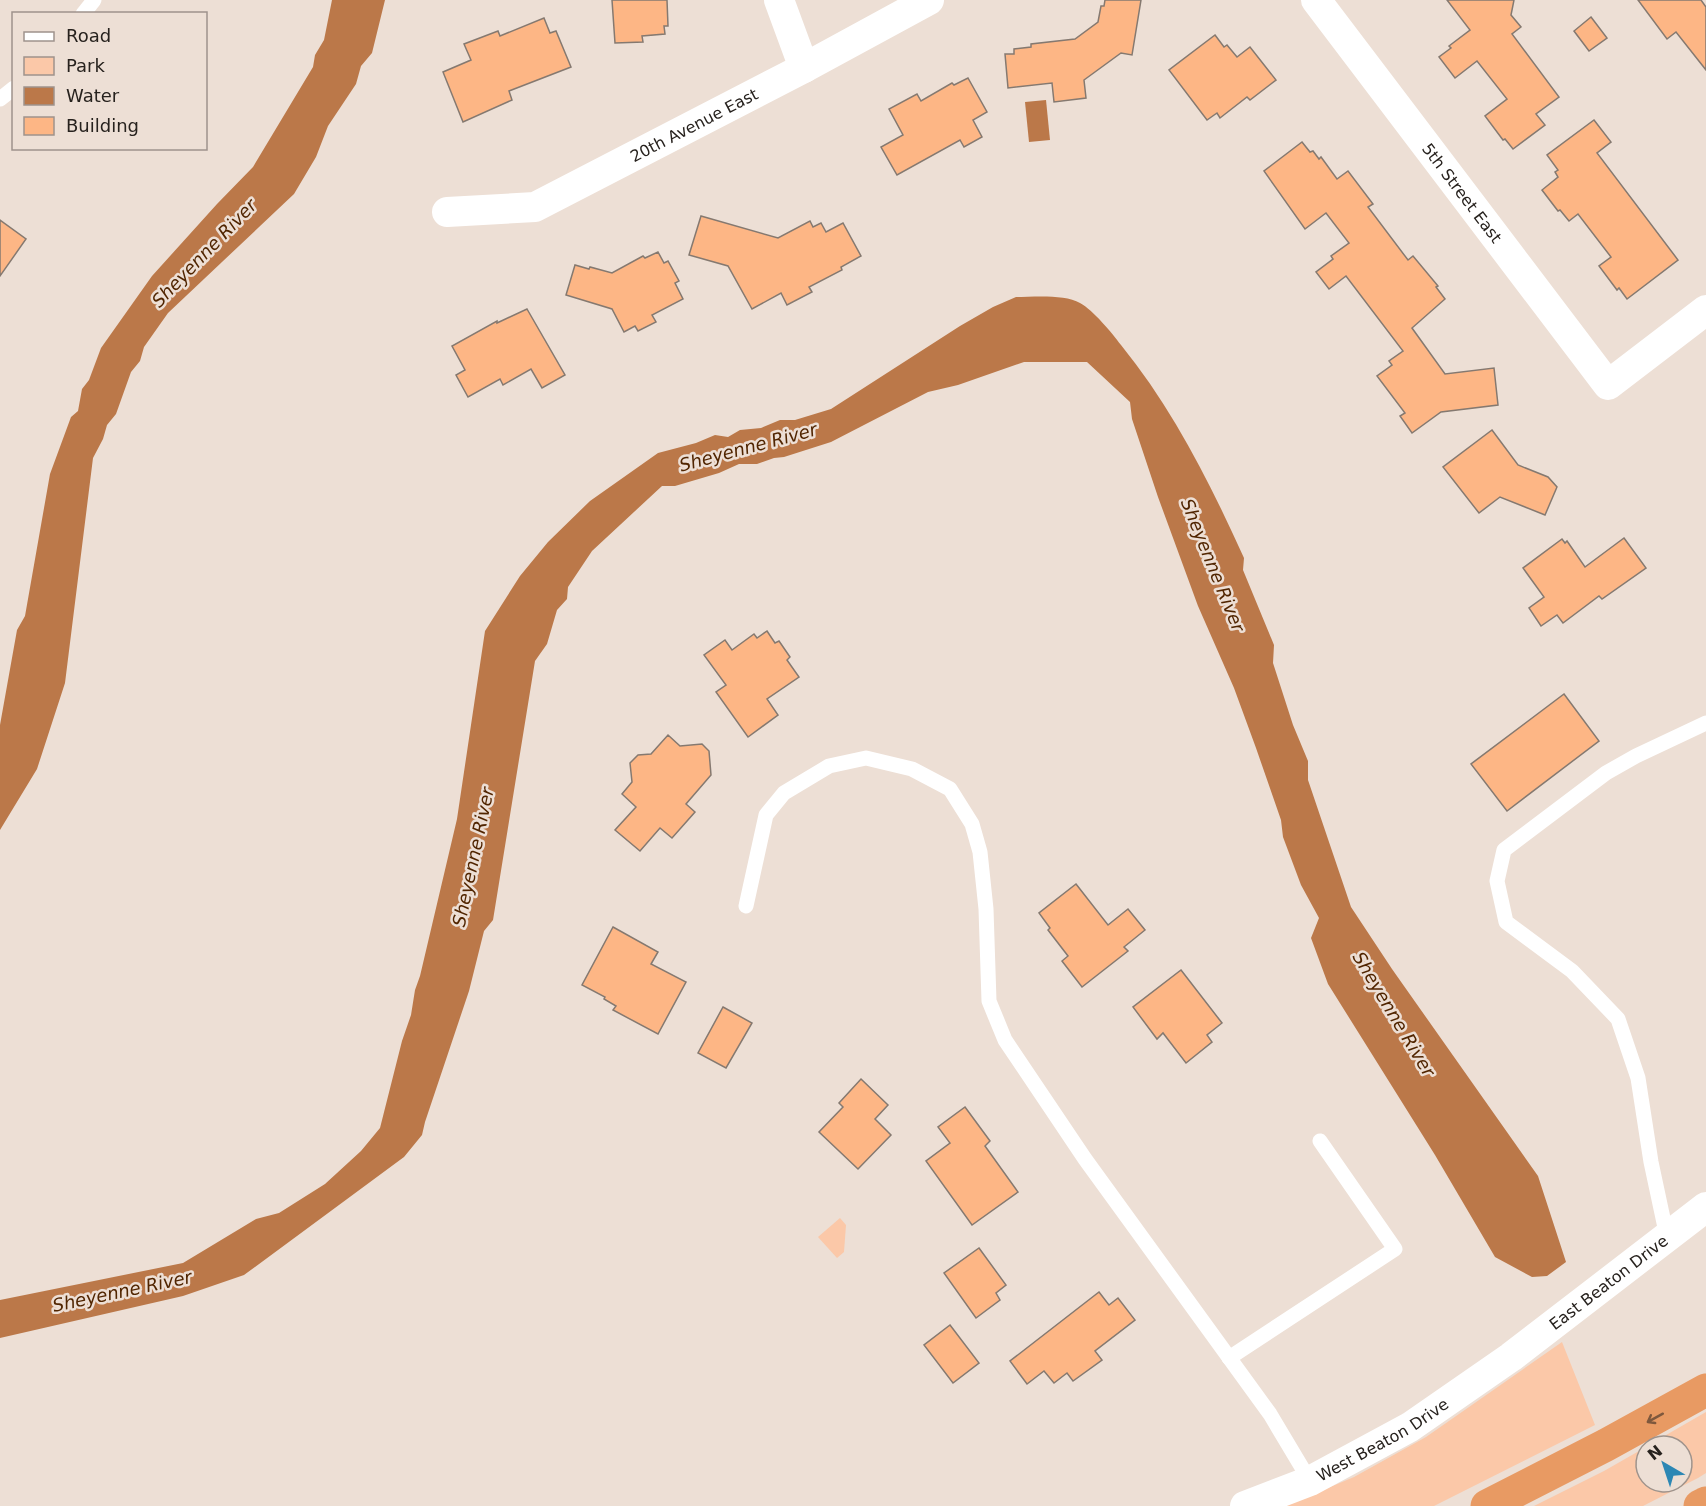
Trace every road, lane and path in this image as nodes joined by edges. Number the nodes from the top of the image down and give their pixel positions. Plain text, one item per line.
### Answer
1 (94, 0) edge
2 (779, 0) edge
3 (928, 0) edge
4 (1316, 0) edge
5 (85, 12) edge
6 (804, 68) junction
7 (12, 90) edge
8 (0, 99) edge
9 (447, 212) dead end
10 (1706, 310) edge
11 (1706, 723) edge
12 (746, 906) dead end
13 (1320, 1141) dead end
14 (1706, 1207) edge
15 (1667, 1237) junction
16 (1511, 1357) joint
17 (1229, 1358) junction
18 (1706, 1390) edge
19 (1310, 1481) junction
20 (1706, 1503) edge
21 (1245, 1506) edge
22 (1486, 1506) edge
23 (1700, 1506) edge

1 - 5 lane
2 - 6 street
3 - 6 street, 20th Avenue East
4 - 10 street, 5th Street East
6 - 9 street, 20th Avenue East
7 - 8 lane
11 - 15 lane
12 - 17 lane
13 - 17 lane
14 - 15 street, East Beaton Drive
15 - 16 street, East Beaton Drive
16 - 19 street, West Beaton Drive
17 - 19 lane
18 -> 22 highway
19 - 21 street, West Beaton Drive
20 - 23 highway

